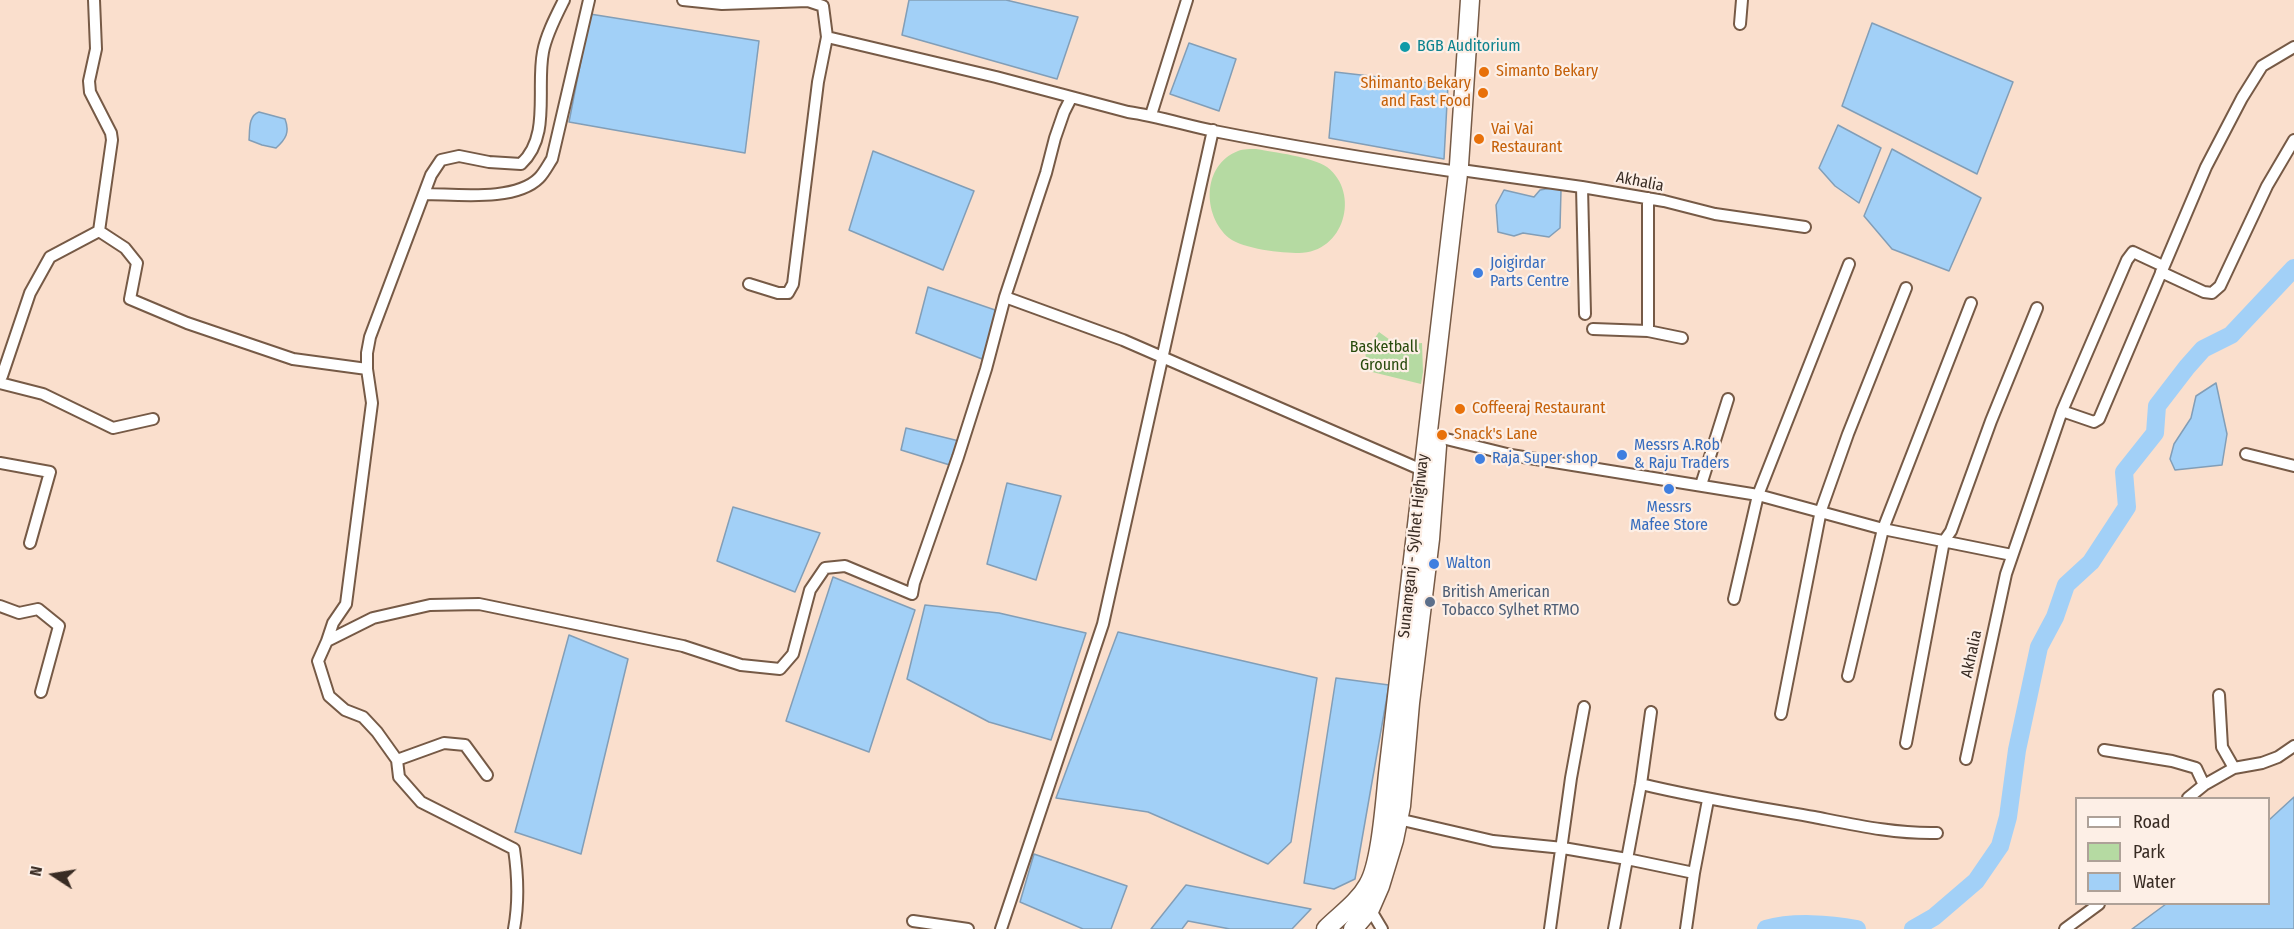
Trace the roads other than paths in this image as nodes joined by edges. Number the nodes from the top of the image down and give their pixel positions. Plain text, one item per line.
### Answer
1 (94, 0) edge
2 (564, 0) edge
3 (589, 0) edge
4 (683, 0) edge
5 (1187, 0) edge
6 (1470, 0) edge
7 (1482, 0) edge
8 (1742, 0) edge
9 (1740, 24) dead end
10 (827, 37) junction
11 (2294, 47) edge
12 (1071, 98) junction
13 (1151, 115) junction
14 (1213, 130) junction
15 (2294, 140) edge
16 (1463, 171) junction
17 (1582, 187) junction
18 (424, 194) junction
19 (1648, 198) junction
20 (1805, 227) dead end
21 (99, 231) junction
22 (1849, 264) dead end
23 (2162, 269) junction
24 (749, 284) dead end
25 (1906, 288) dead end
26 (1005, 297) junction
27 (1971, 303) dead end
28 (2037, 308) dead end
29 (1585, 314) dead end
30 (1593, 329) dead end
31 (1648, 331) junction
32 (1682, 338) dead end
33 (1161, 357) junction
34 (367, 369) junction
35 (1, 378) edge
36 (1728, 399) dead end
37 (2062, 411) junction
38 (153, 419) dead end
39 (1438, 437) junction
40 (2246, 454) dead end
41 (0, 463) edge
42 (2294, 466) edge
43 (1422, 470) junction
44 (1701, 485) junction
45 (1758, 495) junction
46 (1821, 510) junction
47 (1883, 529) junction
48 (1944, 541) junction
49 (30, 543) dead end
50 (2012, 555) junction
51 (1734, 599) dead end
52 (0, 606) edge
53 (327, 641) junction
54 (1848, 676) dead end
55 (41, 692) dead end
56 (2219, 695) dead end
57 (1584, 707) dead end
58 (1651, 712) dead end
59 (1781, 714) dead end
60 (1906, 743) dead end
61 (2294, 746) edge
62 (2104, 750) dead end
63 (1966, 759) dead end
64 (397, 760) junction
65 (2234, 768) junction
66 (487, 775) dead end
67 (1641, 784) junction
68 (2204, 785) junction
69 (2189, 797) edge
70 (1708, 800) junction
71 (1398, 819) junction
72 (1937, 833) dead end
73 (1563, 848) junction
74 (1627, 859) junction
75 (1694, 873) junction
76 (2096, 905) edge
77 (1370, 909) junction
78 (912, 921) dead end
79 (514, 929) edge
80 (968, 929) edge
81 (1001, 929) edge
82 (1326, 929) edge
83 (1353, 929) edge
84 (1382, 929) edge
85 (1550, 929) edge
86 (1614, 929) edge
87 (1686, 929) edge
88 (2065, 929) edge

1 - 21 street
2 - 18 street
3 - 18 street
4 - 10 street
5 - 13 street
6 - 16 main road, Sunamganj - Sylhet Highway
7 - 16 main road, Sunamganj - Sylhet Highway
8 - 9 street
10 - 12 street, Akhalia
10 - 24 street
11 - 23 street
12 - 13 street, Akhalia
12 - 26 street
13 - 14 street, Akhalia
14 - 16 street, Akhalia
14 - 33 street
15 - 23 street
16 - 17 street, Akhalia
16 - 39 main road, Sunamganj - Sylhet Highway
16 - 43 main road, Sunamganj - Sylhet Highway
17 - 19 street, Akhalia
17 - 29 street
18 - 34 street
19 - 20 street, Akhalia
19 - 31 street
21 - 34 street
21 - 35 street
22 - 45 street
23 - 37 street
23 - 37 street, Akhalia
25 - 46 street
26 - 33 street
26 - 53 street
27 - 47 street
28 - 48 street
30 - 31 street
31 - 32 street
33 - 43 street
33 - 81 street
34 - 53 street
35 - 38 street
36 - 44 street
37 - 50 street, Akhalia
39 - 44 street
39 - 71 main road, Sunamganj - Sylhet Highway
40 - 42 street
41 - 49 street
43 - 82 main road, Sunamganj - Sylhet Highway
44 - 45 street
45 - 46 street
45 - 51 street
46 - 47 street
46 - 59 street
47 - 48 street
47 - 54 street
48 - 50 street
48 - 60 street
50 - 63 street, Akhalia
52 - 55 street
53 - 64 street
56 - 65 street
57 - 73 street
58 - 67 street
61 - 65 street
62 - 68 street
64 - 66 street
64 - 79 street
65 - 68 street
67 - 70 street
67 - 74 street
68 - 69 street
70 - 72 street
70 - 75 street
71 - 73 street
71 - 77 main road, Sunamganj - Sylhet Highway
73 - 74 street
73 - 85 street
74 - 75 street
74 - 86 street
75 - 87 street
76 - 88 street
77 - 83 main road, Sunamganj - Sylhet Highway
77 - 84 street
78 - 80 street

